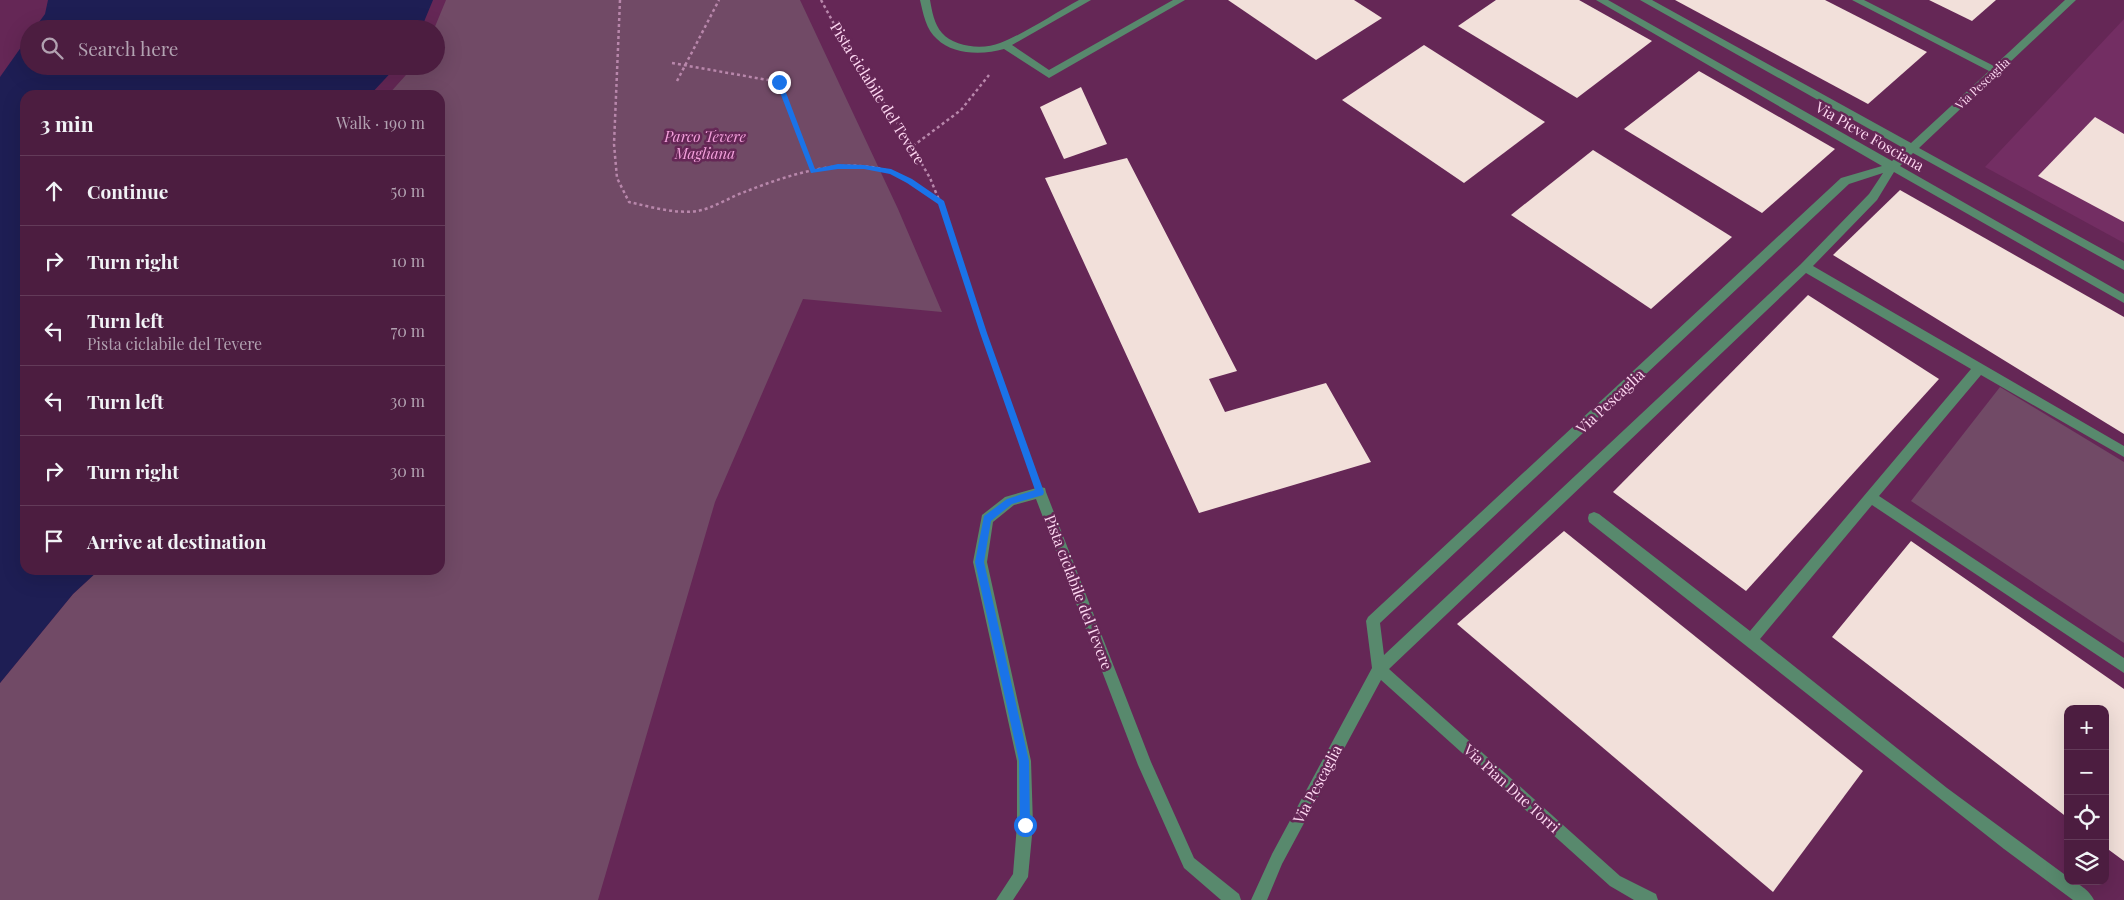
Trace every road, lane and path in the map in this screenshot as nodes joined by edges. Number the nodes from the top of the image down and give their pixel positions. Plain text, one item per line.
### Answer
1 (620, 0) edge
2 (719, 0) edge
3 (821, 0) edge
4 (925, 0) edge
5 (1086, 0) edge
6 (1180, 0) edge
7 (1601, 0) edge
8 (1645, 0) edge
9 (1857, 0) edge
10 (2070, 0) edge
11 (1005, 45) junction
12 (672, 63) dead end
13 (686, 65) junction
14 (1996, 71) junction
15 (991, 73) dead end
16 (677, 81) dead end
17 (913, 146) junction
18 (1913, 147) junction
19 (1893, 166) junction
20 (813, 172) junction
21 (941, 202) junction
22 (2124, 266) edge
23 (1805, 267) junction
24 (2124, 299) edge
25 (1979, 368) junction
26 (2124, 452) edge
27 (1040, 492) junction
28 (1871, 498) junction
29 (1594, 518) dead end
30 (1751, 640) junction
31 (2124, 666) edge
32 (1379, 669) junction
33 (1004, 900) edge
34 (1233, 900) edge
35 (1259, 900) edge
36 (1650, 900) edge
37 (2086, 900) edge

1 - 20 path
2 - 13 path
3 - 17 path, Pista ciclabile del Tevere
4 - 11 street
5 - 11 street
6 - 11 street
7 - 19 street, Via Pieve Fosciana
8 - 18 street, Via Pieve Fosciana
9 - 14 street
10 - 14 street, Via Pescaglia
12 - 13 path
13 - 16 path
13 - 20 path
14 - 18 street, Via Pescaglia
15 - 17 path
17 - 21 path, Pista ciclabile del Tevere
18 - 19 street, Via Pescaglia
18 - 22 street, Via Pieve Fosciana
19 - 23 street, Via Pescaglia
19 - 24 street, Via Pieve Fosciana
19 - 32 street, Via Pescaglia
20 - 21 path
21 - 27 path, Pista ciclabile del Tevere
23 - 25 street
23 - 32 street, Via Pescaglia
25 - 26 street
25 - 28 street
27 - 33 street
27 - 34 street, Pista ciclabile del Tevere
28 - 30 street
28 - 31 street
29 - 30 street
30 - 37 street
32 - 35 street, Via Pescaglia
32 - 36 street, Via Pian Due Torri

